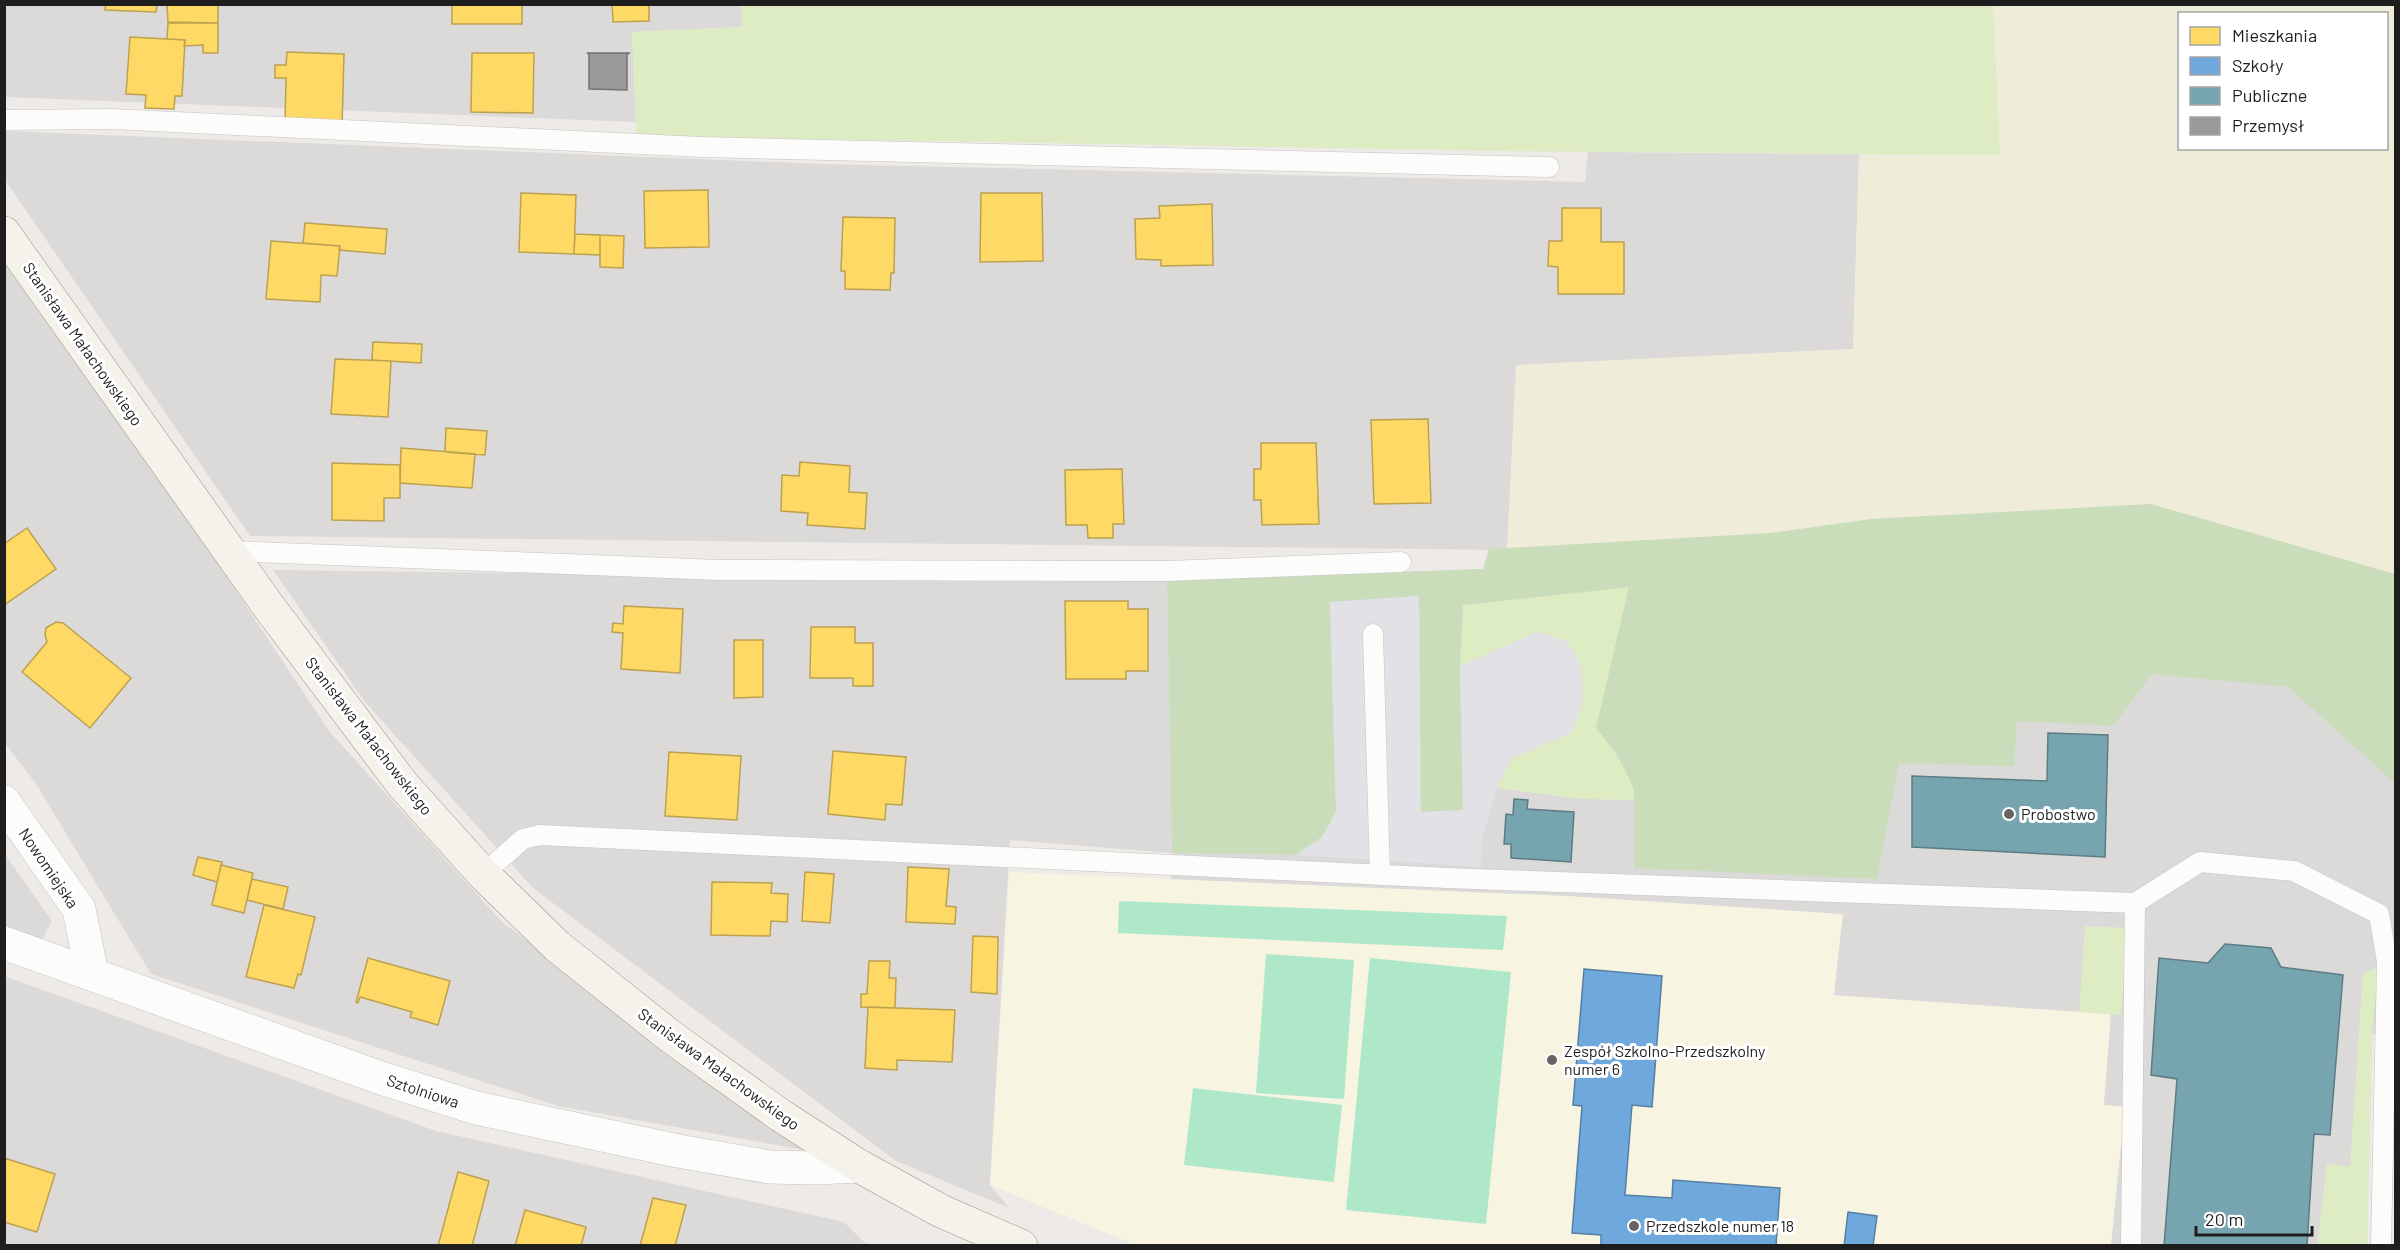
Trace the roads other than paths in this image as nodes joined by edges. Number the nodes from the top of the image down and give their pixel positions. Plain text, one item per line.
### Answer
1 (4, 120) edge
2 (1549, 166) dead end
3 (4, 233) edge
4 (230, 551) junction
5 (1401, 562) dead end
6 (1373, 634) dead end
7 (4, 802) edge
8 (483, 874) junction
9 (1380, 875) junction
10 (2135, 903) junction
11 (4, 943) edge
12 (92, 974) junction
13 (859, 1166) junction
14 (1021, 1245) edge
15 (2131, 1245) edge
16 (2381, 1245) edge

1 - 2 lane
3 - 4 street, Stanisława Małachowskiego
4 - 5 lane
4 - 8 street, Stanisława Małachowskiego
6 - 9 lane
7 - 12 street, Nowomiejska
8 - 9 lane
8 - 13 street, Stanisława Małachowskiego
9 - 10 lane
10 - 15 lane
10 - 16 lane
11 - 12 street, Sztolniowa
12 - 13 street, Sztolniowa
13 - 14 street, Stanisława Małachowskiego

